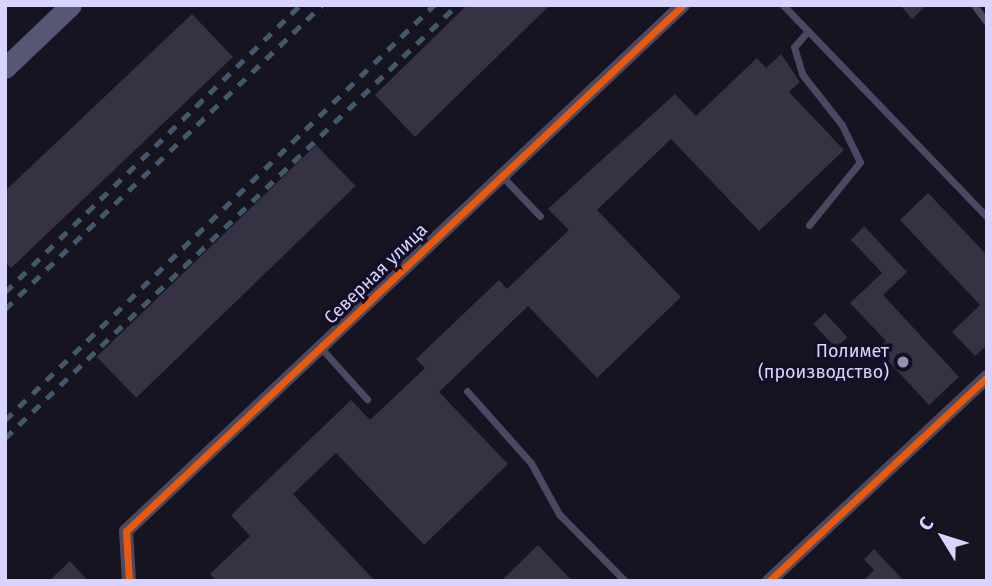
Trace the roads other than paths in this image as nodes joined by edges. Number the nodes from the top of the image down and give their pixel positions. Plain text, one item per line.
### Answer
1 (71, 5) edge
2 (683, 5) edge
3 (783, 5) edge
4 (974, 5) edge
5 (987, 22) edge
6 (808, 31) junction
7 (5, 68) edge
8 (502, 176) junction
9 (540, 216) dead end
10 (987, 218) edge
11 (809, 225) dead end
12 (321, 348) junction
13 (987, 377) edge
14 (467, 391) dead end
15 (367, 399) dead end
16 (129, 581) edge
17 (625, 581) edge
18 (769, 581) edge

1 - 7 main road
2 - 8 street, Северная улица
3 - 6 lane
4 - 5 lane
6 - 10 lane
6 - 11 lane
8 - 9 lane
8 - 12 street, Северная улица
12 - 15 lane
12 - 16 street, Северная улица
13 - 18 street
14 - 17 lane

